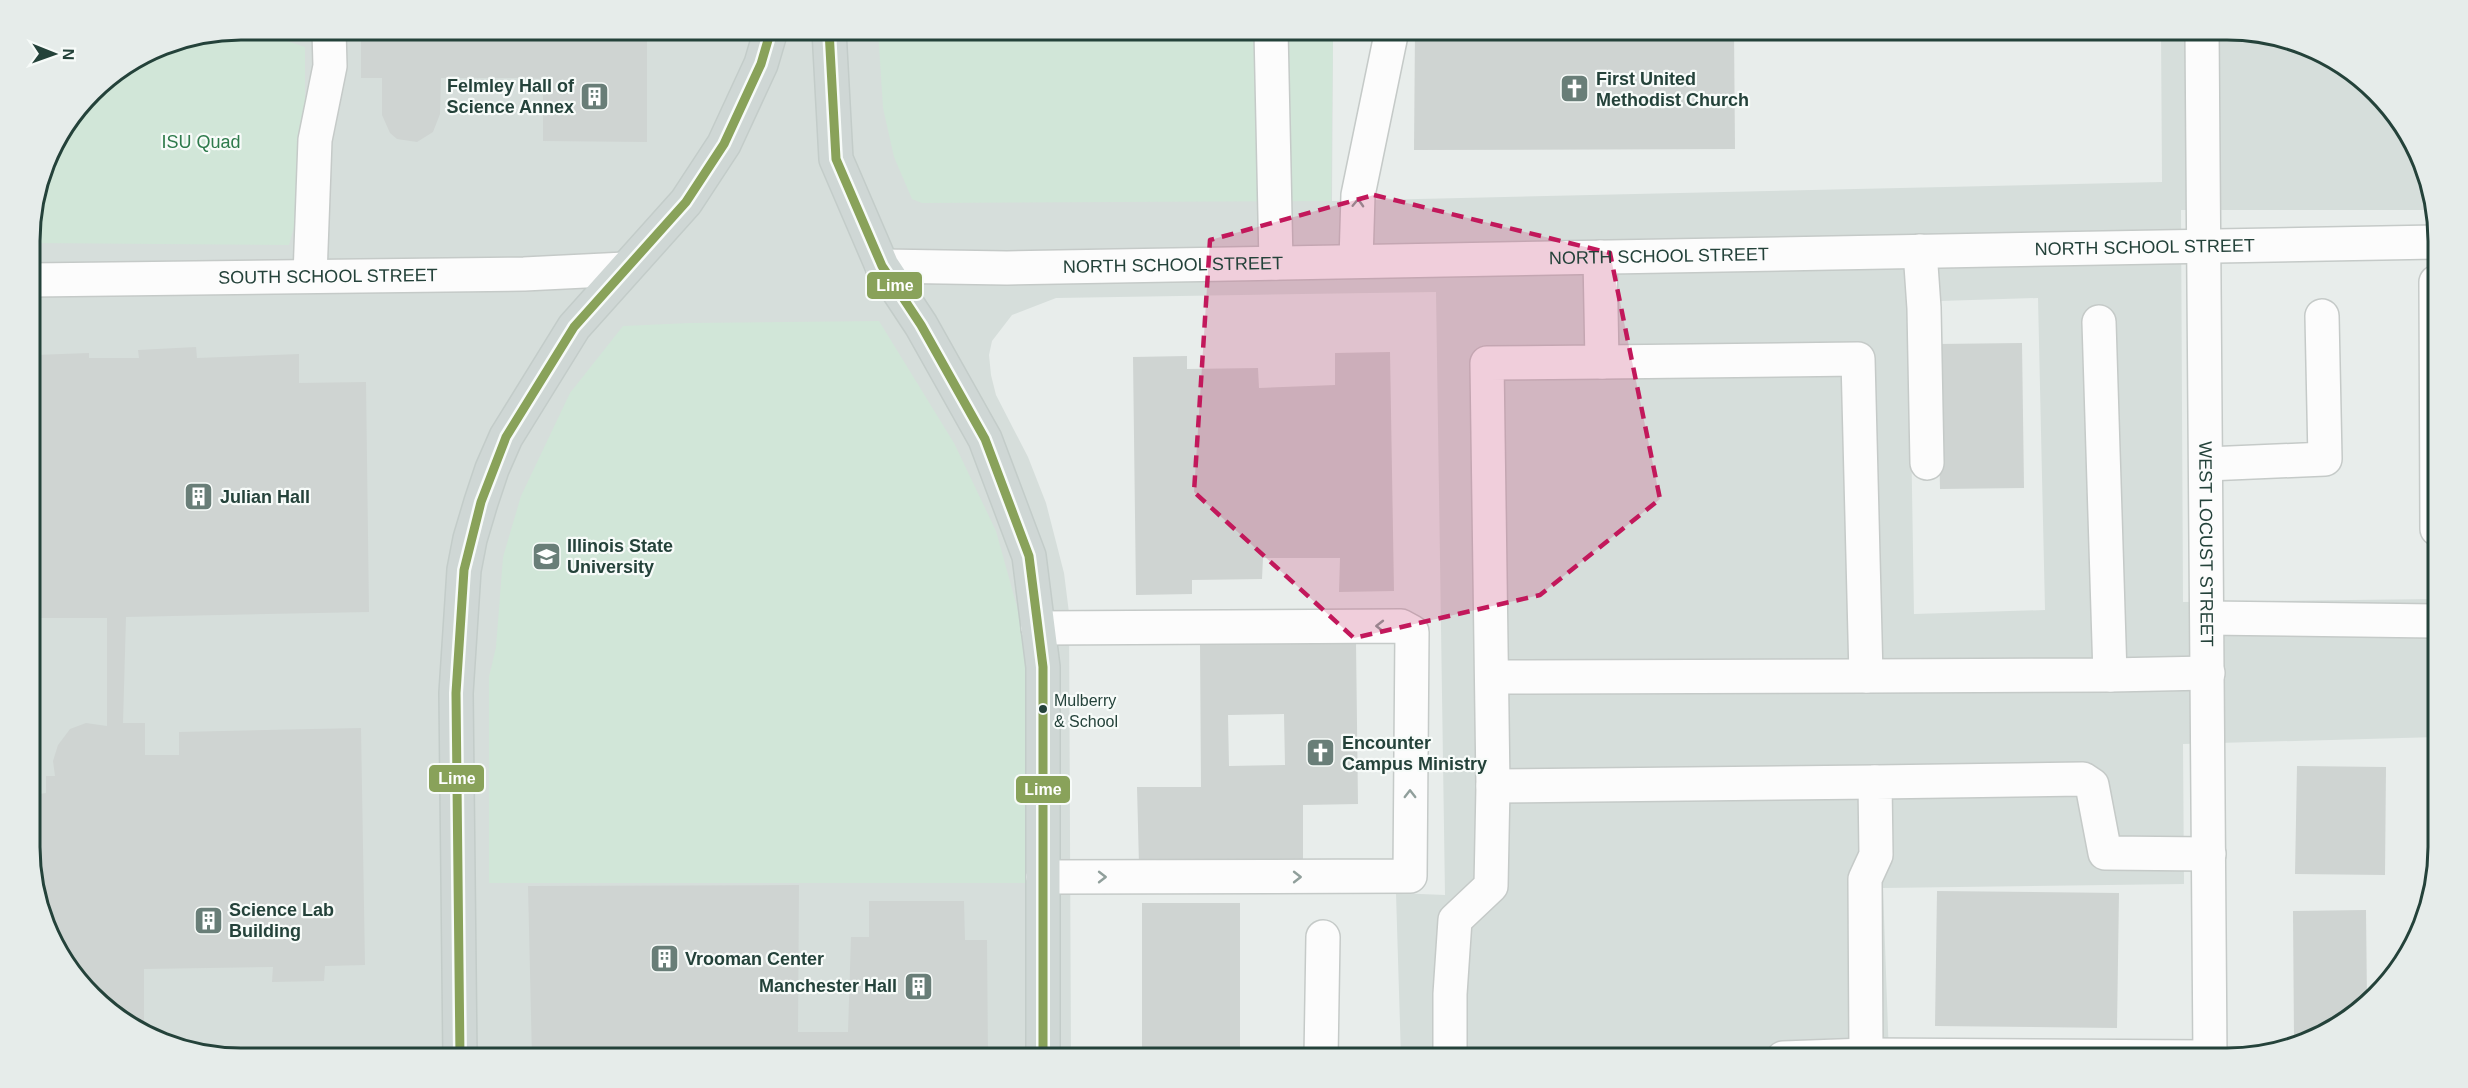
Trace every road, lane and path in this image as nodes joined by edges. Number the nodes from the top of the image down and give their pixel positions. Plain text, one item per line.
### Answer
1 (1271, 40) edge
2 (1390, 40) edge
3 (2202, 40) edge
4 (330, 41) edge
5 (768, 41) edge
6 (830, 41) edge
7 (2428, 242) edge
8 (2203, 246) junction
9 (1920, 251) junction
10 (1600, 257) junction
11 (1356, 261) junction
12 (1276, 263) junction
13 (882, 266) junction
14 (625, 269) junction
15 (310, 276) junction
16 (41, 280) edge
17 (2322, 316) dead end
18 (2099, 322) dead end
19 (1602, 362) junction
20 (1927, 463) dead end
21 (2207, 464) junction
22 (2208, 618) junction
23 (2428, 621) edge
24 (1038, 628) junction
25 (2208, 673) junction
26 (2110, 675) junction
27 (1866, 676) junction
28 (1492, 677) junction
29 (1875, 782) junction
30 (1493, 786) junction
31 (2209, 854) junction
32 (1044, 877) junction
33 (1323, 937) dead end
34 (1321, 1047) edge
35 (1450, 1047) edge
36 (1866, 1047) edge
37 (2210, 1047) edge
38 (459, 1048) edge
39 (1043, 1048) edge

1 - 12 street
11 -> 2 street
3 - 8 street, WEST LOCUST STREET
4 - 15 street
5 - 14 main road
6 - 13 main road
7 - 8 street, NORTH SCHOOL STREET
8 - 9 street, NORTH SCHOOL STREET
8 - 21 street, WEST LOCUST STREET
9 - 10 street, NORTH SCHOOL STREET
9 - 20 street
10 - 11 street, NORTH SCHOOL STREET
10 - 19 street
11 - 12 street, NORTH SCHOOL STREET
12 - 13 street, NORTH SCHOOL STREET
13 - 24 main road
14 - 15 street, SOUTH SCHOOL STREET
14 - 38 main road
15 - 16 street, SOUTH SCHOOL STREET
17 - 21 street
18 - 26 street
19 - 27 street
19 - 28 street
21 - 22 street, WEST LOCUST STREET
22 - 23 street
22 - 25 street, WEST LOCUST STREET
24 - 32 main road
32 -> 24 street
25 - 26 street
25 - 31 street, WEST LOCUST STREET
26 - 27 street
27 - 28 street
28 - 30 street
29 - 30 street
29 - 31 street
29 - 36 street
30 - 35 street
31 - 37 street, WEST LOCUST STREET
32 - 39 main road
33 - 34 street

